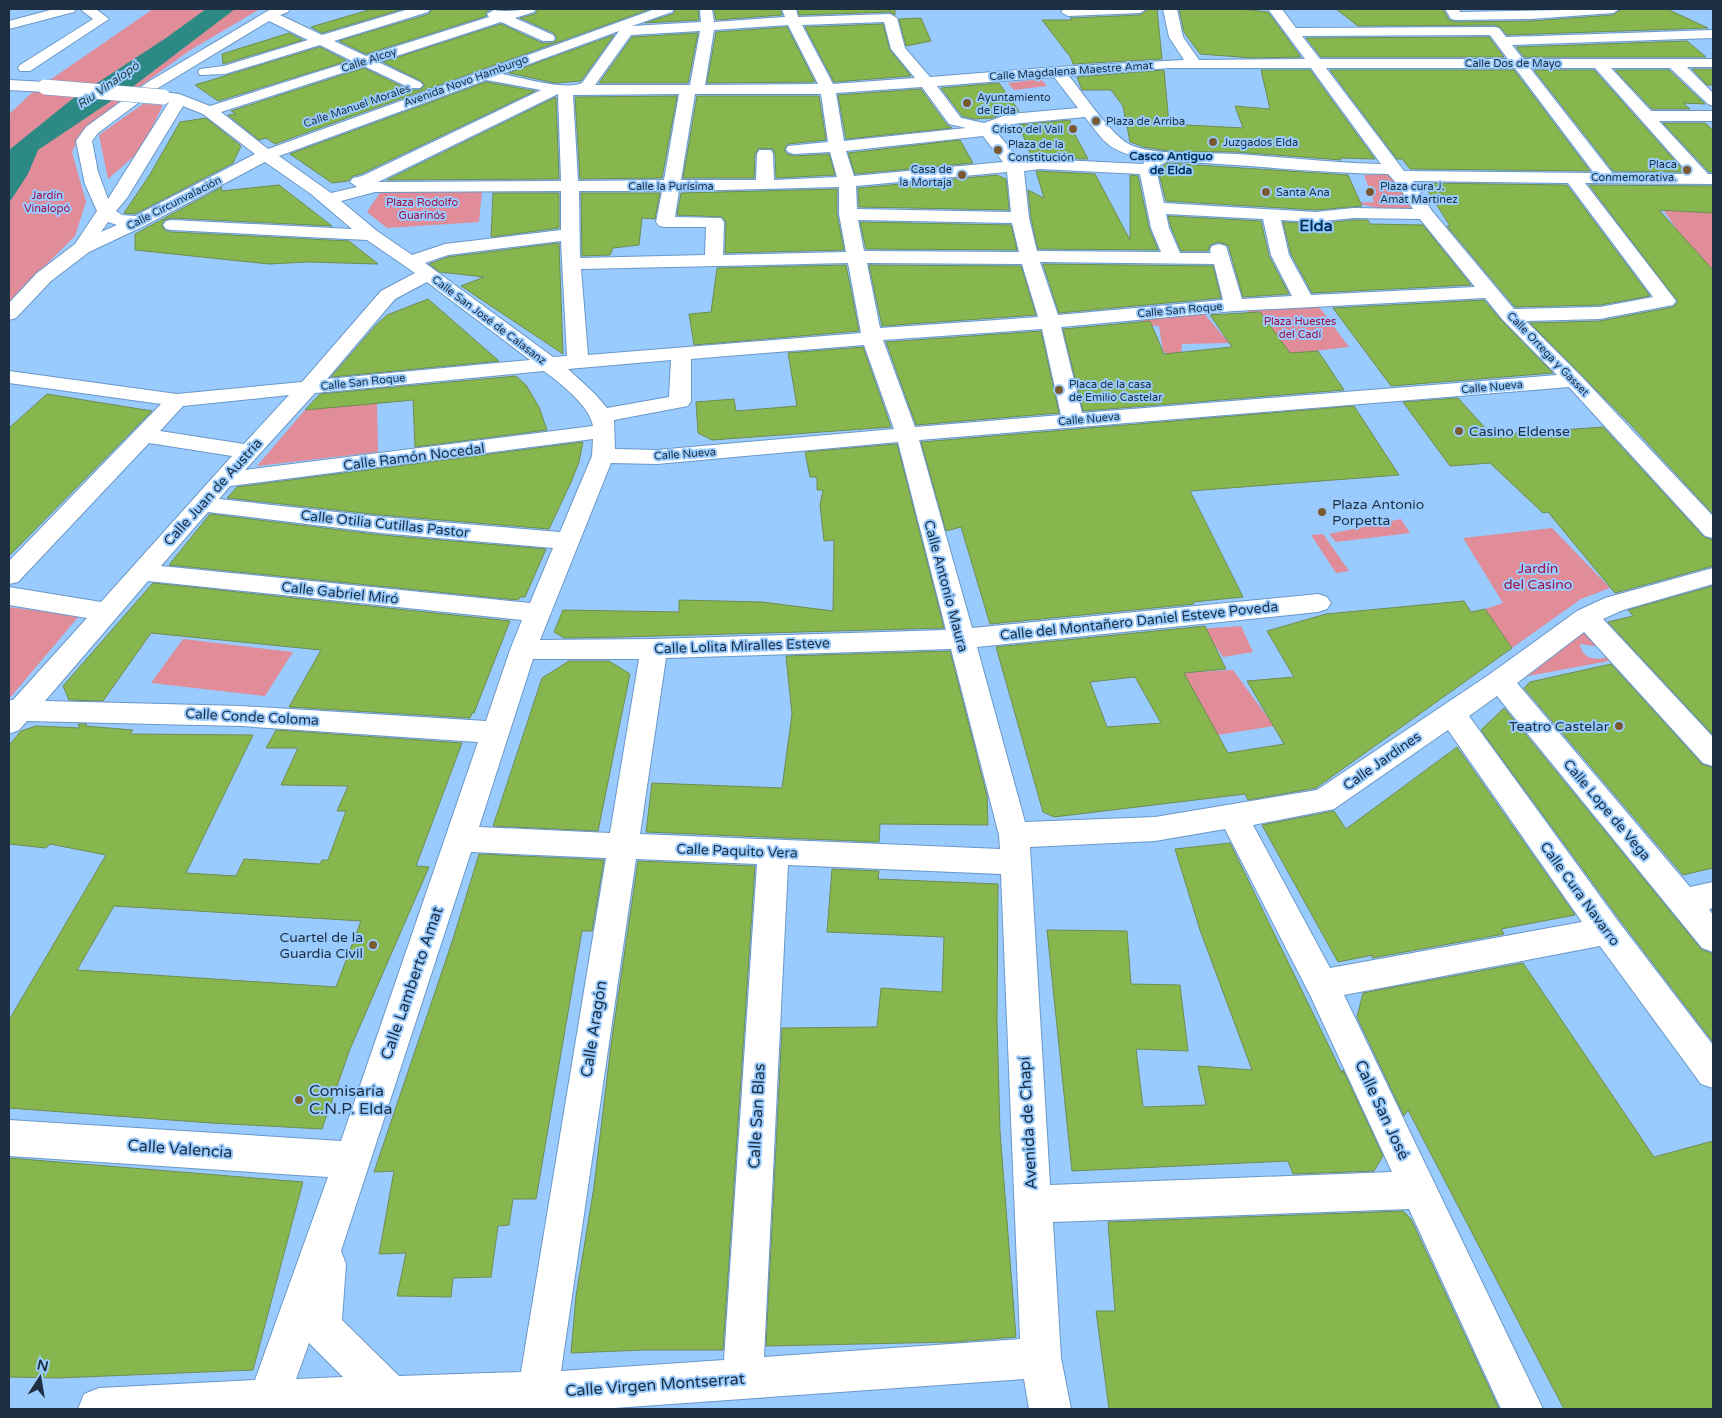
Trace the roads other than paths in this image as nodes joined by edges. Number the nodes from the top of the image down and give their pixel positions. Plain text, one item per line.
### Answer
1 (69, 9) edge
2 (87, 9) edge
3 (283, 9) edge
4 (423, 9) edge
5 (484, 9) edge
6 (529, 9) edge
7 (634, 9) edge
8 (667, 9) edge
9 (706, 9) edge
10 (1140, 9) edge
11 (1170, 9) edge
12 (1272, 9) edge
13 (1452, 9) edge
14 (1603, 9) edge
15 (1068, 12) dead end
16 (884, 14) edge
17 (268, 15) junction
18 (791, 15) edge
19 (502, 17) junction
20 (9, 25) edge
21 (708, 26) junction
22 (623, 28) junction
23 (1291, 32) junction
24 (1713, 34) edge
25 (548, 38) junction
26 (321, 40) junction
27 (1502, 41) junction
28 (208, 52) junction
29 (364, 62) junction
30 (1194, 63) junction
31 (1313, 63) junction
32 (1674, 63) junction
33 (1713, 63) edge
34 (1520, 64) junction
35 (1599, 64) junction
36 (1057, 71) junction
37 (22, 72) junction
38 (205, 72) junction
39 (483, 75) junction
40 (927, 83) junction
41 (415, 85) junction
42 (693, 89) junction
43 (828, 89) junction
44 (568, 90) junction
45 (10, 92) edge
46 (179, 93) junction
47 (387, 95) dead end
48 (1713, 101) edge
49 (209, 111) junction
50 (1089, 112) junction
51 (1646, 116) junction
52 (1713, 116) edge
53 (956, 127) junction
54 (986, 130) junction
55 (268, 137) dead end
56 (249, 144) junction
57 (837, 147) junction
58 (794, 149) dead end
59 (765, 154) dead end
60 (266, 155) junction
61 (1163, 156) junction
62 (1014, 166) junction
63 (1148, 168) junction
64 (1396, 172) junction
65 (1572, 178) junction
66 (1607, 178) junction
67 (1708, 179) edge
68 (847, 182) junction
69 (370, 184) junction
70 (765, 185) junction
71 (570, 186) junction
72 (671, 186) junction
73 (323, 195) junction
74 (1157, 208) junction
75 (106, 211) junction
76 (848, 214) junction
77 (1425, 214) junction
78 (1271, 215) junction
79 (1020, 218) junction
80 (138, 222) junction
81 (172, 225) dead end
82 (569, 234) junction
83 (371, 236) junction
84 (82, 248) junction
85 (857, 257) junction
86 (1029, 257) junction
87 (1173, 258) junction
88 (714, 261) junction
89 (571, 264) junction
90 (419, 268) junction
91 (1489, 292) junction
92 (1304, 301) junction
93 (1234, 305) junction
94 (9, 314) edge
95 (1509, 315) junction
96 (1050, 322) junction
97 (872, 337) junction
98 (681, 355) junction
99 (578, 363) junction
100 (549, 364) junction
101 (9, 378) edge
102 (1574, 380) junction
103 (308, 388) junction
104 (177, 400) junction
105 (1073, 420) junction
106 (602, 424) junction
107 (143, 436) junction
108 (906, 436) junction
109 (248, 452) junction
110 (603, 456) junction
111 (223, 480) junction
112 (201, 504) junction
113 (1713, 530) edge
114 (569, 541) junction
115 (141, 572) junction
116 (9, 576) edge
117 (1713, 576) edge
118 (9, 596) edge
119 (1318, 603) dead end
120 (106, 612) junction
121 (539, 614) junction
122 (1586, 617) junction
123 (960, 639) junction
124 (654, 649) junction
125 (523, 650) junction
126 (1500, 681) junction
127 (1451, 713) junction
128 (13, 714) edge
129 (496, 732) junction
130 (1713, 755) edge
131 (1233, 816) junction
132 (460, 839) junction
133 (623, 846) junction
134 (1015, 849) junction
135 (773, 853) junction
136 (1713, 895) edge
137 (1683, 902) junction
138 (1607, 932) junction
139 (1713, 938) edge
140 (1322, 984) junction
141 (1713, 1072) edge
142 (9, 1138) edge
143 (352, 1160) junction
144 (1419, 1190) junction
145 (1032, 1204) junction
146 (329, 1230) junction
147 (1041, 1358) junction
148 (743, 1380) junction
149 (391, 1396) junction
150 (536, 1401) edge
151 (267, 1404) edge
152 (99, 1409) edge
153 (1050, 1409) edge
154 (1522, 1409) edge

1 - 20 street
2 - 37 street
3 - 17 street
4 - 26 street
5 - 19 street
6 - 19 street, Calle Alcoy
7 - 25 street, Calle Manuel Morales
8 - 22 street, Avenida Novo Hamburgo
9 - 21 street
10 - 15 street
11 - 30 street
12 - 23 street, Calle Ortega y Gasset
13 - 14 street
16 - 18 street
16 - 40 street
17 - 26 street
17 - 28 street
18 - 21 street
18 - 43 street, Calle Antonio Maura
19 - 25 street
19 - 29 street, Calle Alcoy
21 - 22 street
21 - 42 street
22 - 39 street, Avenida Novo Hamburgo
22 - 44 street
23 - 27 street
23 - 31 street, Calle Ortega y Gasset
24 - 27 street
25 - 41 street, Calle Manuel Morales
26 - 29 street
26 - 38 street
27 - 34 street
28 - 38 street
28 - 75 street
29 - 41 street
29 - 49 street, Calle Alcoy
30 - 31 street, Calle Magdalena Maestre Amat
30 - 36 street, Calle Magdalena Maestre Amat
31 - 34 street, Calle Dos de Mayo
31 - 64 street, Calle Ortega y Gasset
32 - 33 street, Calle Dos de Mayo
32 - 35 street, Calle Dos de Mayo
32 - 48 street
34 - 35 street, Calle Dos de Mayo
34 - 66 street
35 - 51 street
36 - 40 street, Calle Magdalena Maestre Amat
36 - 50 street
37 - 45 street
37 - 46 street, Calle San José de Calasanz, bridge
38 - 46 street
39 - 44 street
39 - 60 street, Avenida Novo Hamburgo
40 - 43 street, Calle Magdalena Maestre Amat
40 - 53 street
41 - 47 street, Calle Manuel Morales
42 - 43 street, Calle Magdalena Maestre Amat
42 - 44 street, Calle Magdalena Maestre Amat
42 - 72 street
43 - 57 street, Calle Antonio Maura
44 - 69 street
44 - 71 street
46 - 49 street, Calle San José de Calasanz
46 - 75 street
49 - 56 street, Calle San José de Calasanz
50 - 54 street
50 - 61 street
51 - 52 street
51 - 67 street
53 - 54 street
53 - 57 street
54 - 62 street
55 - 56 street
56 - 60 street, Calle San José de Calasanz
57 - 58 street
57 - 68 street, Calle Antonio Maura
59 - 70 street
60 - 73 street, Calle San José de Calasanz
60 - 80 street, Calle Circunvalación
61 - 63 street
61 - 64 street
62 - 63 street, Calle la Purísima
62 - 68 street, Calle la Purísima
62 - 79 street
63 - 74 street
64 - 65 street
64 - 77 street, Calle Ortega y Gasset
65 - 66 street
65 - 95 street
66 - 67 street
68 - 70 street, Calle la Purísima
68 - 76 street, Calle Antonio Maura
69 - 71 street, Calle la Purísima
69 - 73 street, Calle la Purísima
70 - 72 street, Calle la Purísima
71 - 72 street, Calle la Purísima
71 - 82 street
72 - 88 street
73 - 83 street, Calle San José de Calasanz
74 - 78 street
74 - 87 street
75 - 80 street
75 - 84 street
76 - 79 street
76 - 85 street, Calle Antonio Maura
77 - 78 street
77 - 91 street, Calle Ortega y Gasset
78 - 92 street
79 - 86 street
80 - 84 street, Calle Circunvalación
81 - 83 street
82 - 89 street
82 - 90 street, Calle Juan de Austria
83 - 90 street, Calle San José de Calasanz
84 - 94 street
85 - 86 street
85 - 88 street
85 - 97 street, Calle Antonio Maura
86 - 87 street
86 - 96 street
87 - 93 street
88 - 89 street
89 - 99 street
90 - 100 street, Calle San José de Calasanz
90 - 103 street, Calle Juan de Austria
91 - 92 street, Calle San Roque
91 - 95 street, Calle Ortega y Gasset
92 - 93 street, Calle San Roque
93 - 96 street, Calle San Roque
95 - 102 street, Calle Ortega y Gasset
96 - 97 street, Calle San Roque
96 - 105 street
97 - 98 street, Calle San Roque
97 - 108 street, Calle Antonio Maura
98 - 99 street, Calle San Roque
98 - 106 street, Calle Ramón Nocedal
99 - 100 street, Calle San Roque
100 - 103 street, Calle San Roque
100 - 106 street, Calle San José de Calasanz
101 - 104 street, Calle San Roque
102 - 105 street, Calle Nueva
102 - 113 street, Calle Ortega y Gasset
103 - 104 street, Calle San Roque
103 - 109 street, Calle Juan de Austria
104 - 107 street
105 - 108 street, Calle Nueva
106 - 110 street
106 - 111 street, Calle Ramón Nocedal
107 - 109 street
107 - 116 street
108 - 110 street, Calle Nueva
108 - 123 street, Calle Antonio Maura
109 - 111 street, Calle Juan de Austria
110 - 114 street
111 - 112 street, Calle Juan de Austria
112 - 114 street, Calle Otilia Cutillas Pastor
112 - 115 street, Calle Juan de Austria
114 - 121 street
115 - 120 street, Calle Juan de Austria
115 - 121 street, Calle Gabriel Miró
117 - 122 street, Calle Jardines
118 - 120 street
119 - 123 street, Calle del Montañero Daniel Esteve Poveda
120 - 128 street, Calle Juan de Austria
121 - 125 street
122 - 126 street, Calle Jardines
122 - 130 street
123 - 124 street, Calle Lolita Miralles Esteve
123 - 134 street, Calle Antonio Maura
124 - 125 street, Calle Lolita Miralles Esteve
124 - 133 street, Calle Aragón
125 - 129 street, Calle Lamberto Amat
126 - 127 street, Calle Jardines
126 - 137 street, Calle Lope de Vega
127 - 131 street, Calle Jardines
127 - 138 street, Calle Cura Navarro
128 - 129 street, Calle Conde Coloma
129 - 132 street, Calle Lamberto Amat
131 - 134 street, Calle Jardines
131 - 140 street, Calle San José
132 - 133 street, Calle Paquito Vera
132 - 143 street, Calle Lamberto Amat
133 - 135 street, Calle Paquito Vera
133 - 150 street, Calle Aragón
134 - 135 street, Calle Paquito Vera
134 - 145 street, Avenida de Chapí
135 - 148 street, Calle San Blas
136 - 137 street
137 - 139 street, Calle Lope de Vega
138 - 140 street
138 - 141 street, Calle Cura Navarro
140 - 144 street, Calle San José
142 - 143 street, Calle Valencia
143 - 146 street, Calle Lamberto Amat
144 - 145 street
144 - 154 street, Calle San José
145 - 147 street, Avenida de Chapí
146 - 149 street
146 - 151 street, Calle Lamberto Amat
147 - 148 street, Calle Virgen Montserrat
147 - 153 street, Avenida de Chapí
148 - 150 street, Calle Virgen Montserrat
149 - 150 street, Calle Virgen Montserrat
149 - 151 street, Calle Virgen Montserrat
151 - 152 street, Calle Virgen Montserrat

